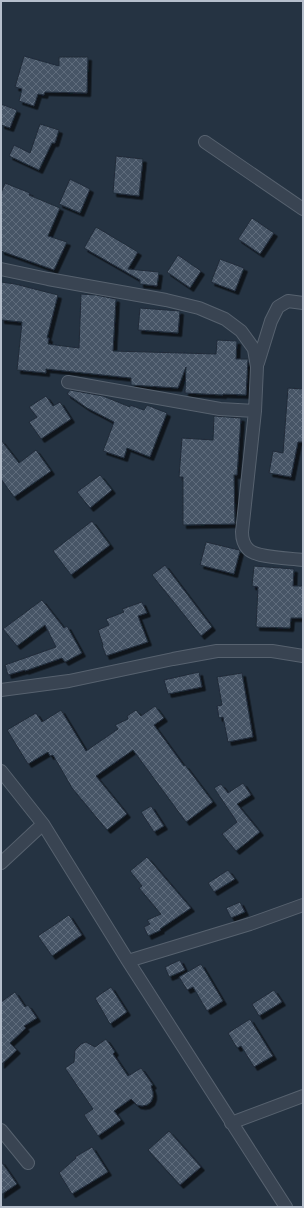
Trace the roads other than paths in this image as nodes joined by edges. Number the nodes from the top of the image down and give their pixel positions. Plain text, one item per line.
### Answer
1 (205, 142) dead end
2 (303, 209) edge
3 (1, 269) edge
4 (303, 303) edge
5 (257, 366) junction
6 (68, 382) dead end
7 (255, 411) junction
8 (303, 560) edge
9 (303, 656) edge
10 (1, 690) edge
11 (1, 771) edge
12 (43, 824) junction
13 (1, 863) edge
14 (303, 905) edge
15 (128, 961) junction
16 (303, 1096) edge
17 (232, 1123) junction
18 (1, 1130) edge
19 (28, 1163) dead end
20 (286, 1207) edge

1 - 2 street
3 - 5 street
4 - 5 street
5 - 7 street
6 - 7 street
7 - 8 street
9 - 10 street
11 - 12 street
12 - 13 street
12 - 15 street
14 - 15 street
15 - 17 street
16 - 17 street
17 - 20 street
18 - 19 street

